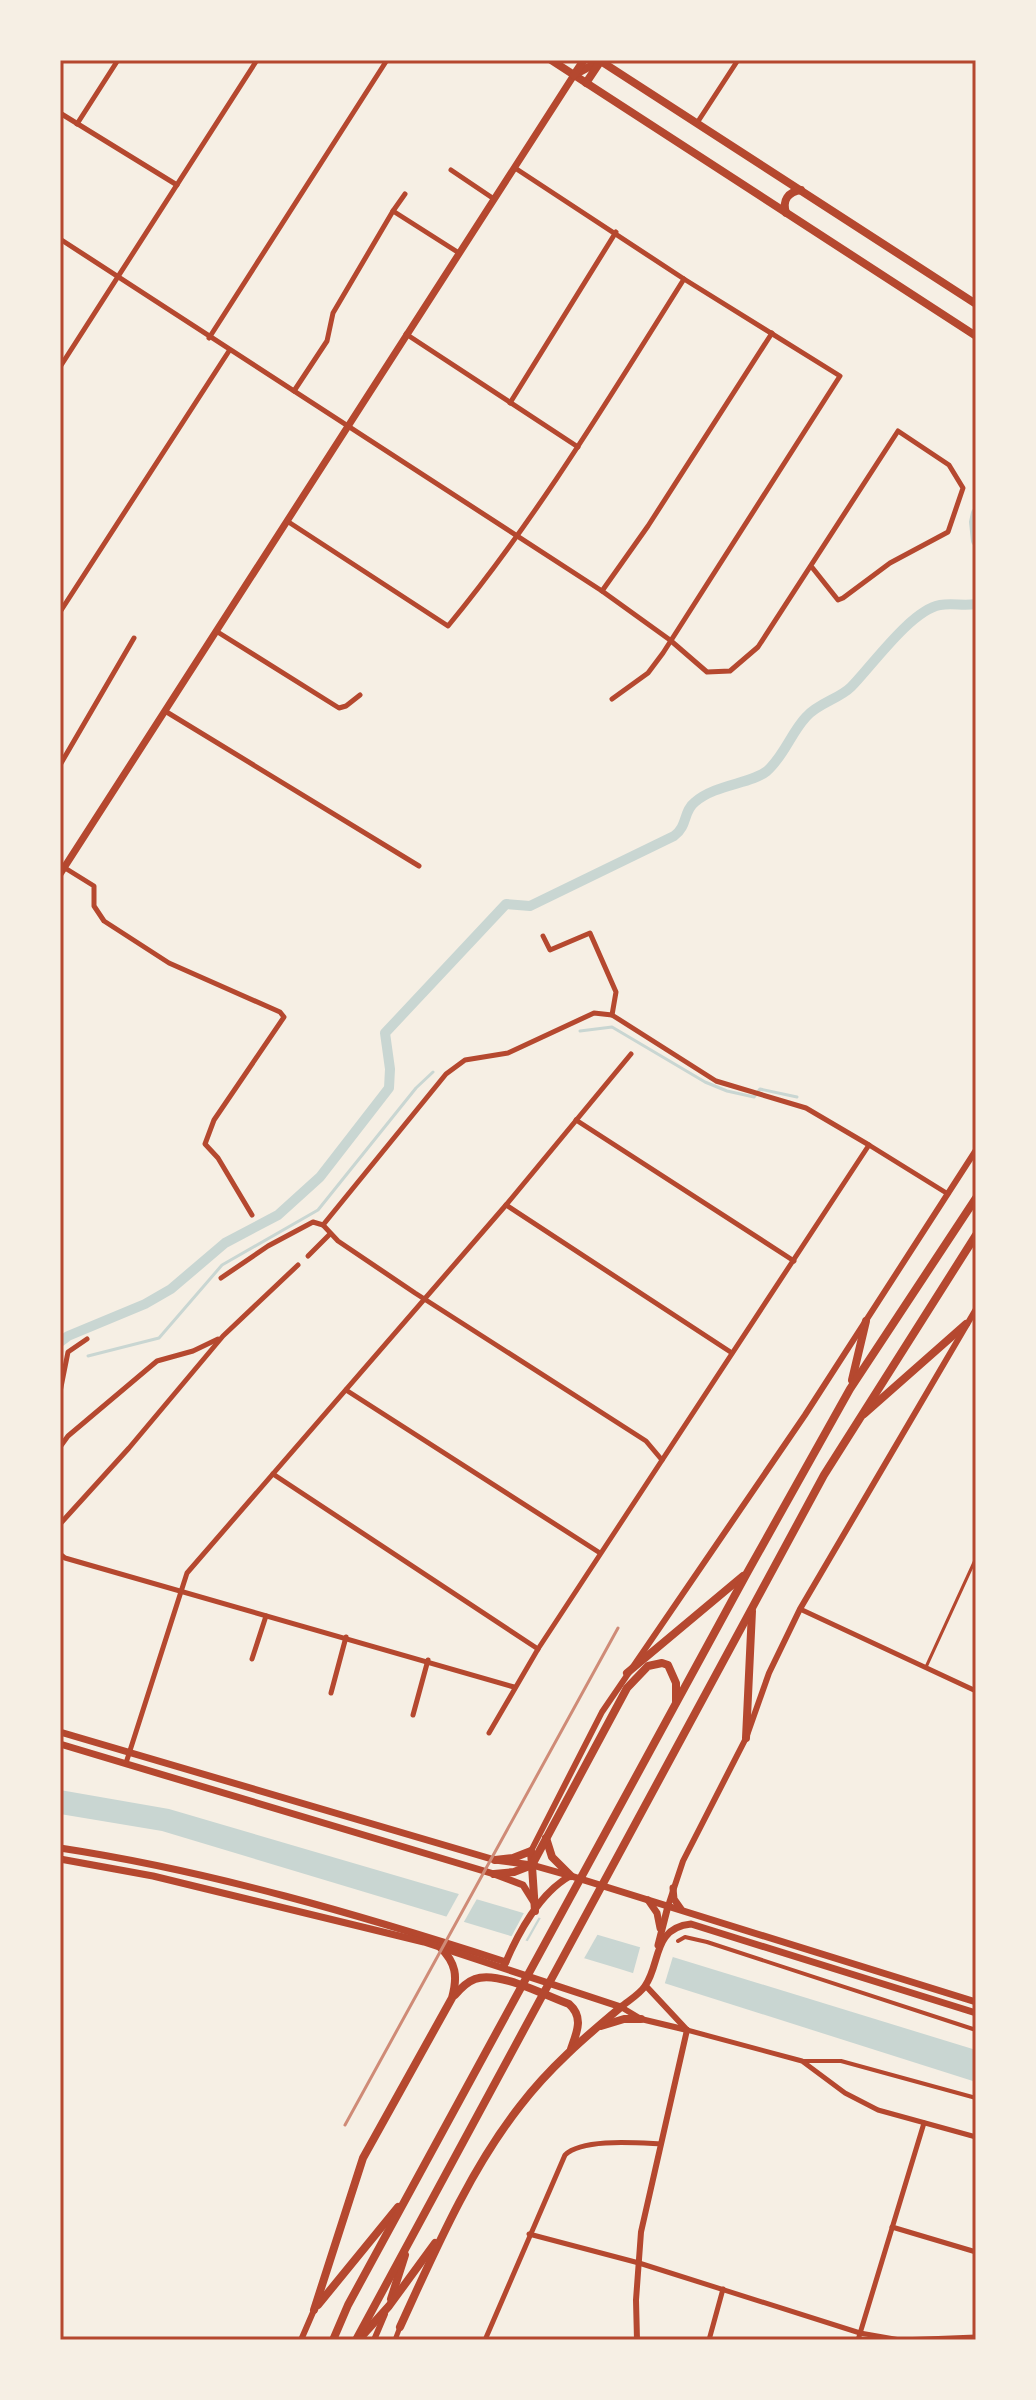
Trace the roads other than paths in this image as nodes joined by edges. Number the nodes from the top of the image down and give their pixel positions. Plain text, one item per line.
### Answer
1 (118, 60) edge
2 (257, 60) edge
3 (387, 60) edge
4 (551, 60) edge
5 (600, 60) edge
6 (738, 60) edge
7 (586, 63) edge
8 (574, 75) junction
9 (586, 83) junction
10 (60, 113) edge
11 (697, 123) junction
12 (77, 124) junction
13 (515, 168) junction
14 (451, 170) dead end
15 (177, 185) junction
16 (801, 190) junction
17 (405, 194) dead end
18 (494, 199) junction
19 (393, 211) junction
20 (786, 213) junction
21 (616, 232) junction
22 (60, 239) edge
23 (459, 253) junction
24 (118, 276) junction
25 (684, 279) junction
26 (976, 304) edge
27 (772, 333) junction
28 (406, 334) junction
29 (976, 336) edge
30 (209, 338) junction
31 (229, 351) junction
32 (60, 367) edge
33 (294, 391) junction
34 (510, 403) junction
35 (348, 425) junction
36 (578, 447) junction
37 (287, 521) junction
38 (517, 536) junction
39 (811, 566) junction
40 (602, 591) junction
41 (60, 612) edge
42 (216, 631) junction
43 (134, 638) dead end
44 (670, 640) junction
45 (360, 695) dead end
46 (612, 699) dead end
47 (165, 711) junction
48 (60, 765) edge
49 (419, 866) dead end
50 (62, 871) edge
51 (543, 936) dead end
52 (612, 1015) junction
53 (631, 1054) dead end
54 (576, 1120) junction
55 (869, 1145) junction
56 (976, 1150) edge
57 (948, 1194) junction
58 (976, 1198) edge
59 (506, 1205) junction
60 (252, 1215) dead end
61 (323, 1225) junction
62 (330, 1234) junction
63 (976, 1235) edge
64 (308, 1256) dead end
65 (794, 1261) junction
66 (298, 1265) dead end
67 (221, 1278) dead end
68 (424, 1299) junction
69 (976, 1309) edge
70 (866, 1321) junction
71 (966, 1324) junction
72 (223, 1336) junction
73 (87, 1339) dead end
74 (732, 1353) junction
75 (850, 1389) junction
76 (346, 1390) junction
77 (60, 1392) edge
78 (855, 1422) junction
79 (60, 1447) edge
80 (662, 1460) junction
81 (273, 1474) junction
82 (60, 1524) edge
83 (600, 1553) junction
84 (60, 1554) edge
85 (976, 1558) edge
86 (747, 1573) junction
87 (179, 1591) junction
88 (752, 1609) junction
89 (800, 1609) junction
90 (266, 1616) junction
91 (346, 1637) junction
92 (538, 1649) junction
93 (252, 1659) dead end
94 (428, 1660) junction
95 (925, 1669) junction
96 (627, 1673) junction
97 (514, 1687) junction
98 (976, 1691) edge
99 (331, 1693) dead end
100 (675, 1709) junction
101 (413, 1715) dead end
102 (60, 1732) edge
103 (489, 1733) dead end
104 (746, 1738) junction
105 (60, 1744) edge
106 (129, 1752) junction
107 (126, 1763) junction
108 (546, 1837) junction
109 (60, 1848) edge
110 (531, 1851) junction
111 (60, 1859) edge
112 (495, 1860) junction
113 (532, 1865) junction
114 (494, 1874) junction
115 (571, 1876) junction
116 (673, 1888) junction
117 (648, 1900) junction
118 (668, 1906) junction
119 (535, 1911) junction
120 (683, 1911) junction
121 (660, 1931) junction
122 (678, 1941) dead end
123 (440, 1947) junction
124 (658, 1947) junction
125 (506, 1966) junction
126 (646, 1986) junction
127 (452, 1998) junction
128 (976, 2002) edge
129 (621, 2007) junction
130 (976, 2013) edge
131 (641, 2019) junction
132 (594, 2030) junction
133 (687, 2030) junction
134 (976, 2030) edge
135 (571, 2049) junction
136 (802, 2061) junction
137 (976, 2098) edge
138 (924, 2123) junction
139 (976, 2137) edge
140 (662, 2144) junction
141 (411, 2191) junction
142 (892, 2227) junction
143 (446, 2228) junction
144 (529, 2234) junction
145 (411, 2235) junction
146 (976, 2252) edge
147 (639, 2263) junction
148 (723, 2289) junction
149 (389, 2306) junction
150 (314, 2310) junction
151 (400, 2327) joint
152 (860, 2333) junction
153 (976, 2337) edge
154 (301, 2340) edge
155 (333, 2340) edge
156 (357, 2340) edge
157 (374, 2340) edge
158 (395, 2340) edge
159 (485, 2340) edge
160 (637, 2340) edge
161 (709, 2340) edge
162 (858, 2340) edge

1 - 12 street
2 - 15 street
3 - 30 street
4 - 8 main road
5 - 7 main road
5 - 9 main road
5 - 11 main road
6 - 11 street
7 - 8 main road
7 - 9 main road
8 - 9 main road
8 - 13 main road
9 - 20 main road
10 - 12 street
11 - 16 main road
12 - 15 street
13 - 18 main road
13 - 21 street
14 - 18 street
15 - 24 street
16 - 20 main road
16 - 26 main road
17 - 19 street
18 - 23 main road
19 - 23 street
19 - 33 street
20 - 29 main road
21 - 25 street
21 - 34 street
22 - 24 street
23 - 28 main road
24 - 30 street
24 - 32 street
25 - 27 street
25 - 36 street
27 - 40 street
27 - 44 street
28 - 34 street
28 - 35 main road
30 - 31 street
31 - 33 street
31 - 41 street
33 - 35 street
34 - 36 street
35 - 37 main road
35 - 38 street
36 - 38 street
37 - 38 street
37 - 42 main road
38 - 40 street
39 - 39 street
39 - 44 street
40 - 44 street
42 - 45 street
42 - 47 main road
43 - 48 street
44 - 46 street
47 - 49 street
47 - 50 main road
50 - 60 street
51 - 52 street
52 - 55 street
52 - 61 street
53 - 54 street
54 - 59 street
54 - 65 street
55 - 57 street
55 - 65 street
56 - 57 street
57 - 70 street
58 - 75 main road
59 - 68 street
59 - 74 street
61 - 62 street
61 - 67 street
62 - 64 street
62 - 68 street
63 - 78 main road
65 - 74 street
66 - 72 street
68 - 76 street
68 - 80 street
69 - 71 street
70 - 75 main road
70 - 96 street
71 - 78 main road
71 - 89 street
72 - 79 street
72 - 82 street
73 - 77 street
74 - 80 street
75 - 86 main road
76 - 81 street
76 - 83 street
78 - 88 main road
80 - 83 street
81 - 87 street
81 - 92 street
83 - 92 street
84 - 87 street
85 - 95 lane
86 - 96 main road
86 - 100 main road
87 - 90 street
87 - 106 street
88 - 104 main road
88 - 145 main road
89 - 95 street
89 - 104 street
90 - 91 street
90 - 93 street
91 - 94 street
91 - 99 street
92 - 97 street
94 - 97 street
94 - 101 street
95 - 98 street
96 - 110 street
97 - 103 street
100 - 108 main road
100 - 141 main road
102 - 106 main road
104 - 116 street
105 - 107 main road
106 - 107 street
106 - 112 main road
107 - 114 main road
108 - 113 main road
108 - 115 main road
109 - 125 main road
110 - 112 main road
110 - 113 main road
111 - 123 main road
112 - 113 main road
113 - 114 main road
113 - 115 main road
113 - 119 main road
114 - 119 main road
115 - 117 main road
115 - 119 main road
116 - 118 street
116 - 120 main road
117 - 118 main road
117 - 121 main road
118 - 120 main road
118 - 121 main road
119 - 125 main road
120 - 128 main road
121 - 124 main road
122 - 134 street
123 - 125 main road
123 - 127 main road
124 - 126 main road
124 - 130 main road
125 - 129 main road
126 - 129 main road
126 - 133 street
127 - 135 main road
127 - 150 main road
129 - 131 street
129 - 132 main road
131 - 132 main road
131 - 133 street
132 - 135 main road
133 - 136 street
133 - 140 street
135 - 143 main road
136 - 137 street
136 - 138 street
138 - 139 street
138 - 142 street
140 - 144 street
140 - 147 street
141 - 150 main road
141 - 155 main road
142 - 146 street
142 - 152 street
143 - 149 main road
143 - 151 main road
144 - 147 street
144 - 159 street
145 - 149 main road
145 - 156 main road
147 - 148 street
147 - 160 street
148 - 152 street
148 - 161 street
149 - 156 main road
149 - 157 street
150 - 154 street
151 - 158 street
152 - 153 street
152 - 162 street

